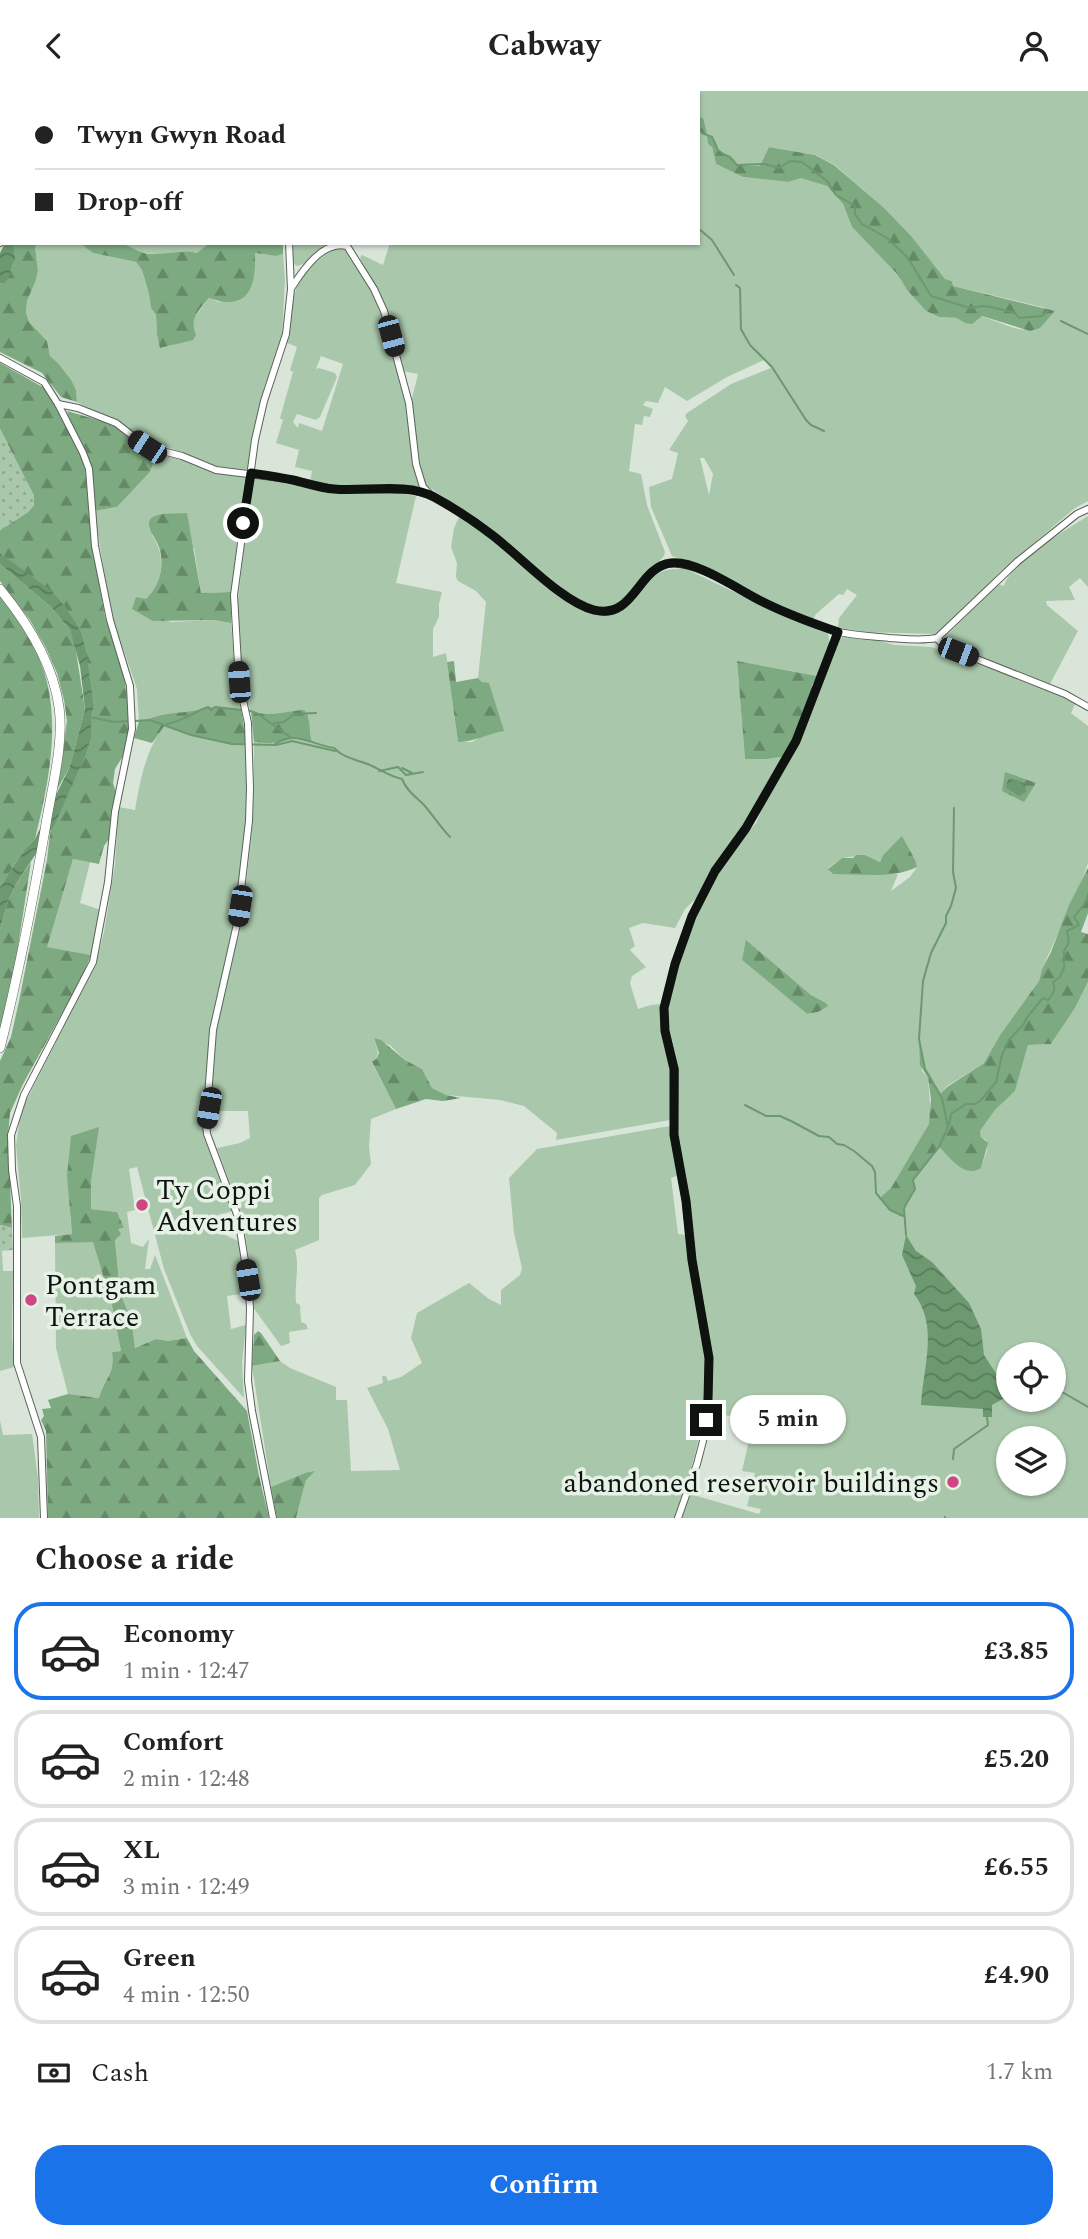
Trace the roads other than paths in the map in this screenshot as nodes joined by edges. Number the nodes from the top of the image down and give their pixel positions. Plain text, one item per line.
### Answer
1 (289, 245) edge
2 (289, 268) junction
3 (300, 272) junction
4 (291, 289) junction
5 (0, 358) edge
6 (58, 404) junction
7 (251, 473) junction
8 (431, 495) junction
9 (1088, 509) edge
10 (0, 589) edge
11 (838, 632) junction
12 (937, 638) junction
13 (1088, 707) edge
14 (0, 1048) edge
15 (44, 1518) edge
16 (273, 1518) edge
17 (678, 1518) edge

1 - 2 street
2 - 3 street
2 - 4 street
3 - 4 street
3 - 8 street
4 - 7 street
5 - 6 street
6 - 7 street
6 - 15 street
7 - 8 street
7 - 16 street
8 - 11 street
9 - 12 street
10 - 14 main road
11 - 12 street
11 - 17 street
12 - 13 street

